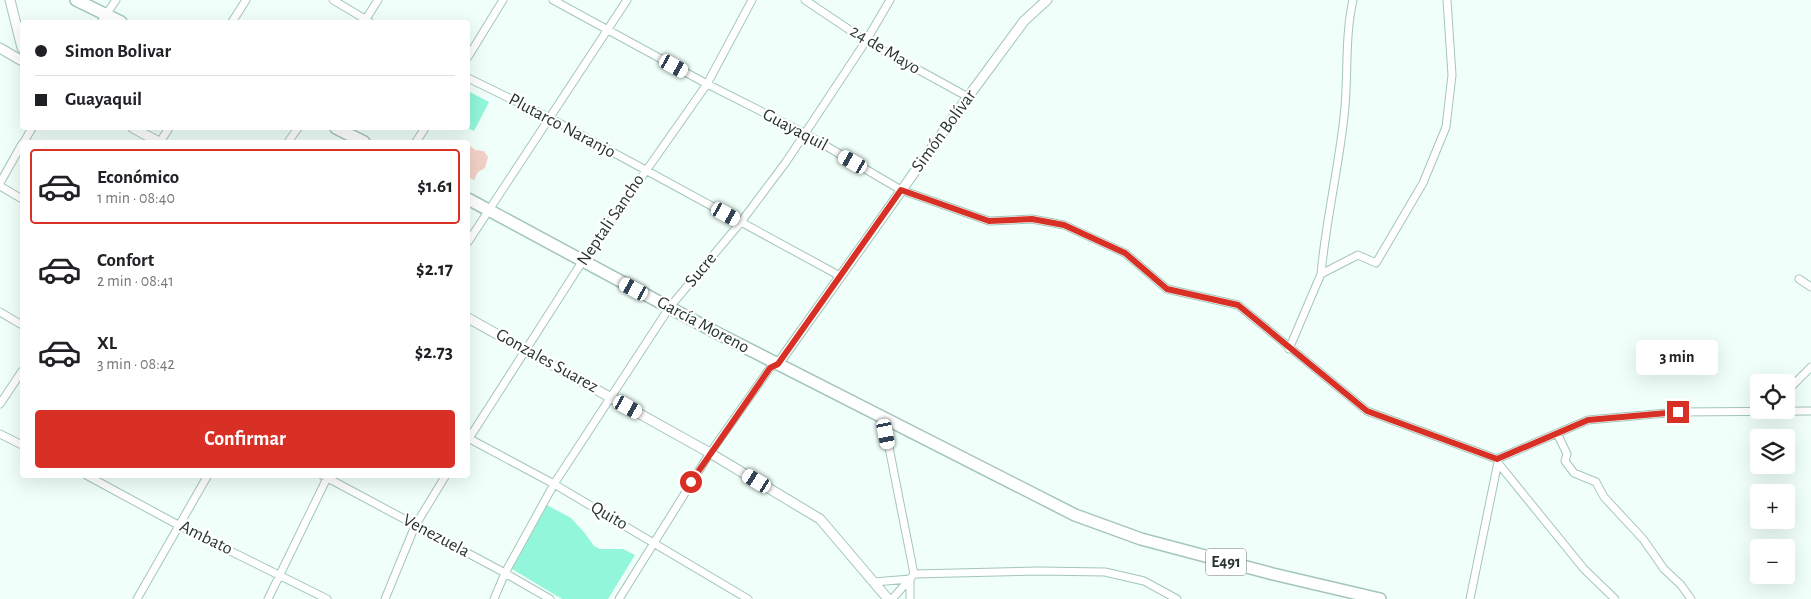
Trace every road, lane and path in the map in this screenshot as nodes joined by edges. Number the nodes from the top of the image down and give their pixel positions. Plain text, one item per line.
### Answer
1 (10, 0) edge
2 (76, 0) edge
3 (116, 0) edge
4 (246, 0) edge
5 (333, 0) edge
6 (378, 0) edge
7 (503, 0) edge
8 (553, 0) edge
9 (627, 0) edge
10 (752, 0) edge
11 (805, 0) edge
12 (890, 0) edge
13 (1047, 0) edge
14 (1353, 0) edge
15 (1447, 0) edge
16 (104, 19) edge
17 (233, 20) edge
18 (363, 20) edge
19 (367, 20) edge
20 (608, 30) junction
21 (20, 40) edge
22 (866, 42) junction
23 (0, 48) edge
24 (470, 54) edge
25 (20, 61) edge
26 (470, 79) edge
27 (707, 84) junction
28 (968, 98) junction
29 (550, 118) junction
30 (137, 130) edge
31 (340, 130) edge
32 (804, 134) junction
33 (155, 140) edge
34 (360, 140) edge
35 (20, 148) edge
36 (646, 170) junction
37 (0, 184) edge
38 (901, 190) junction
39 (20, 198) edge
40 (470, 200) edge
41 (488, 209) junction
42 (742, 222) junction
43 (470, 239) edge
44 (582, 262) junction
45 (1321, 274) junction
46 (840, 276) junction
47 (1799, 279) dead end
48 (1811, 287) edge
49 (669, 308) junction
50 (0, 312) edge
51 (470, 319) edge
52 (20, 324) edge
53 (524, 349) junction
54 (1289, 349) junction
55 (778, 364) junction
56 (1811, 367) edge
57 (20, 373) edge
58 (1795, 383) edge
59 (611, 397) junction
60 (0, 404) edge
61 (1750, 411) edge
62 (1795, 411) edge
63 (1811, 411) edge
64 (883, 416) junction
65 (1557, 433) junction
66 (0, 434) edge
67 (470, 436) edge
68 (470, 440) edge
69 (20, 444) edge
70 (710, 453) junction
71 (1498, 461) junction
72 (92, 478) edge
73 (206, 478) edge
74 (324, 478) edge
75 (329, 478) edge
76 (444, 478) edge
77 (554, 484) junction
78 (180, 526) junction
79 (416, 526) junction
80 (654, 541) junction
81 (505, 573) junction
82 (279, 574) junction
83 (912, 576) junction
84 (874, 582) junction
85 (137, 599) edge
86 (268, 599) edge
87 (327, 599) edge
88 (385, 599) edge
89 (494, 599) edge
90 (550, 599) edge
91 (619, 599) edge
92 (748, 599) edge
93 (888, 599) edge
94 (892, 599) edge
95 (910, 599) edge
96 (1177, 599) edge
97 (1380, 599) edge
98 (1470, 599) edge
99 (1615, 599) edge
100 (1691, 599) edge

1 - 21 street
2 - 16 highway
3 - 16 street
4 - 17 street
5 - 18 street
6 - 19 street
7 - 24 street
8 - 20 street, Guayaquil
9 - 20 street
10 - 27 street, Neptali Sancho
11 - 22 street, 24 de Mayo
12 - 22 street, Sucre
13 - 28 street, Simón Bolívar
14 - 45 street
15 - 45 street
20 - 27 street, Guayaquil
20 - 29 street
22 - 28 street, 24 de Mayo
22 - 32 street, Sucre
23 - 25 street
26 - 29 street, Plutarco Naranjo
27 - 32 street, Guayaquil
27 - 36 street, Neptali Sancho
28 - 38 street, Simón Bolívar
29 - 36 street, Plutarco Naranjo
29 - 41 street
30 - 33 street
31 - 34 highway
32 - 38 street, Guayaquil
32 - 42 street, Sucre
35 - 37 street
36 - 42 street, Plutarco Naranjo
36 - 44 street, Neptali Sancho
37 - 39 street
38 - 46 street, Simón Bolívar
38 - 54 street, Guayaquil
40 - 41 highway, García Moreno / E491
41 - 43 street
41 - 44 highway, García Moreno / E491
42 - 46 street, Plutarco Naranjo
42 - 49 street, Sucre
44 - 49 highway, García Moreno / E491
44 - 53 street, Neptali Sancho
45 - 54 street
46 - 55 street, Simón Bolívar
47 - 48 street
49 - 55 highway, García Moreno / E491
49 - 59 street, Sucre
50 - 52 street
51 - 53 street, Gonzales Suarez
53 - 59 street, Gonzales Suarez
53 - 67 street, Neptali Sancho
54 - 71 street, Guayaquil
55 - 64 highway, García Moreno / E491
55 - 70 street
56 - 58 street
57 - 60 street
59 - 70 street, Gonzales Suarez
59 - 77 street, Sucre
61 - 65 street
62 - 63 street
64 - 83 street
64 - 97 highway, García Moreno / E491
65 - 71 street
65 - 100 street
66 - 69 street
68 - 77 street, Quito
70 - 80 street
70 - 84 street, Gonzales Suarez
71 - 98 street
71 - 99 street
72 - 78 street, Ambato
73 - 78 street
74 - 82 street
75 - 79 street, Venezuela
76 - 79 street
77 - 80 street, Quito
77 - 81 street, Sucre
78 - 82 street, Ambato
78 - 85 street
79 - 81 street, Venezuela
79 - 88 street
80 - 91 street
80 - 92 street, Quito
81 - 89 street, Sucre
81 - 90 street, Venezuela
82 - 86 street
82 - 87 street, Ambato
83 - 84 street
83 - 94 street
83 - 95 street
83 - 96 street
84 - 93 street, Gonzales Suarez

